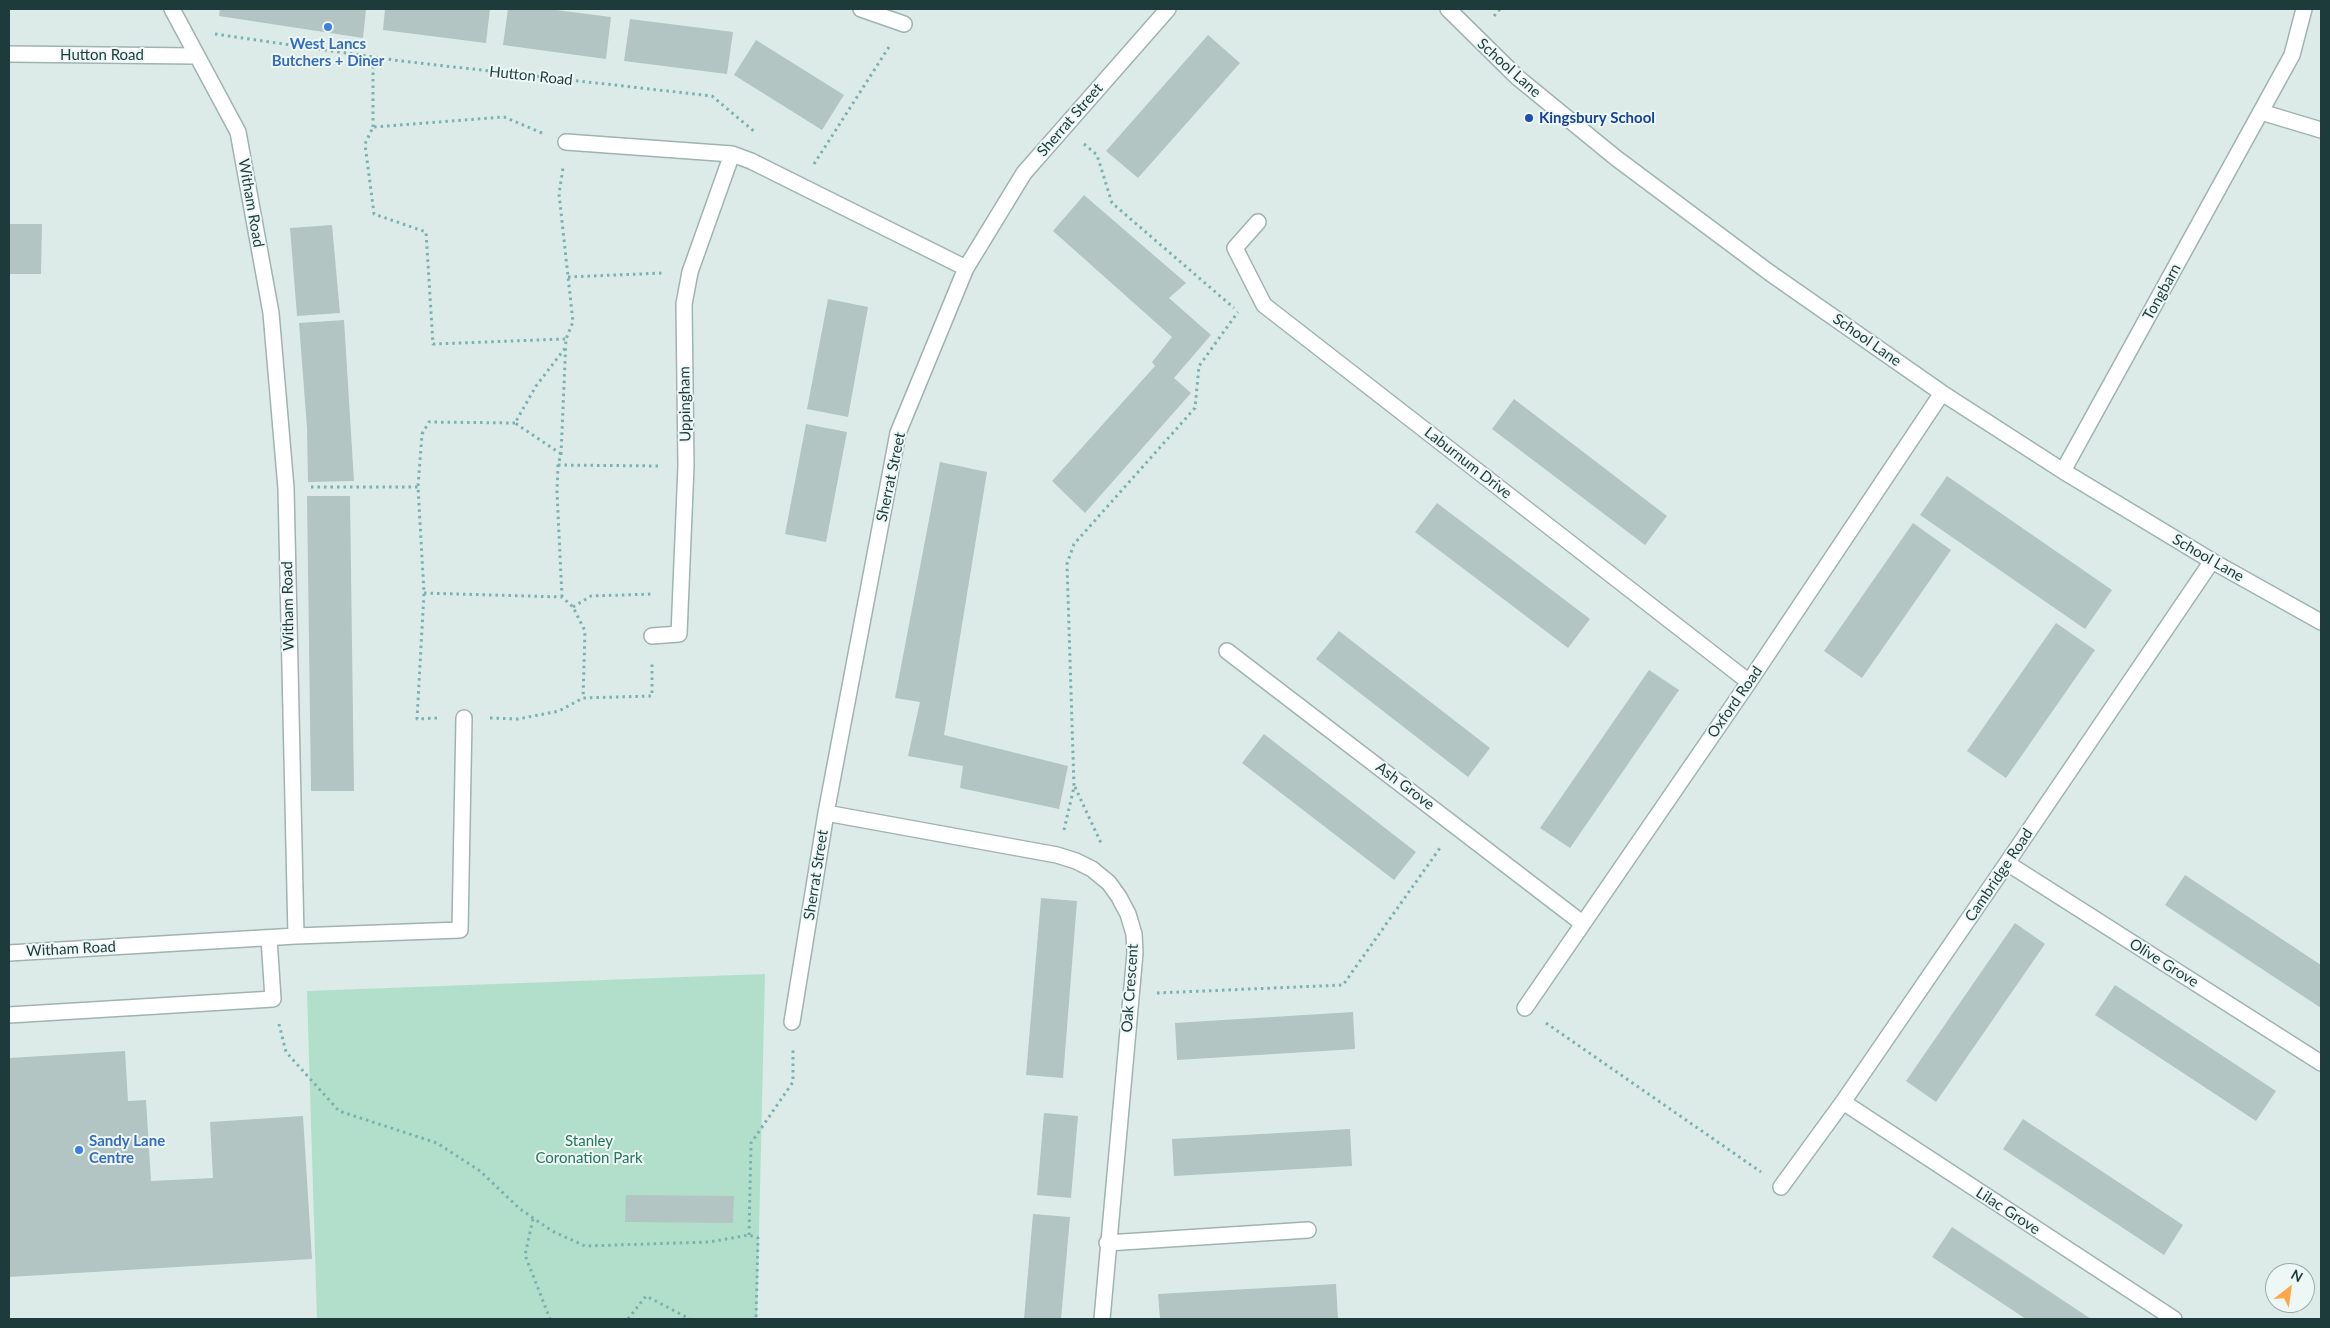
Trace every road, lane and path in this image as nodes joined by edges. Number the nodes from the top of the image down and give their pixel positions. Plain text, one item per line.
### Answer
1 (172, 9) edge
2 (861, 9) edge
3 (1168, 9) edge
4 (1448, 9) edge
5 (2304, 9) edge
6 (904, 24) joint
7 (182, 29) junction
8 (9, 54) edge
9 (195, 56) junction
10 (373, 57) junction
11 (2261, 112) junction
12 (373, 127) junction
13 (1064, 127) junction
14 (2321, 130) edge
15 (763, 139) dead end
16 (566, 142) junction
17 (732, 154) junction
18 (802, 186) junction
19 (1258, 222) dead end
20 (966, 268) junction
21 (690, 272) junction
22 (568, 277) junction
23 (1264, 305) junction
24 (1238, 312) junction
25 (566, 339) junction
26 (566, 346) junction
27 (1942, 393) junction
28 (515, 423) junction
29 (562, 454) junction
30 (558, 465) junction
31 (686, 466) junction
32 (2063, 470) junction
33 (418, 487) junction
34 (286, 488) junction
35 (2212, 561) junction
36 (424, 593) junction
37 (680, 594) junction
38 (562, 597) junction
39 (572, 607) junction
40 (2321, 622) edge
41 (652, 636) joint
42 (1227, 651) dead end
43 (1749, 682) junction
44 (582, 698) junction
45 (464, 718) junction
46 (1074, 787) junction
47 (826, 813) junction
48 (1456, 825) junction
49 (1057, 855) junction
50 (2007, 863) junction
51 (1109, 883) junction
52 (1582, 923) junction
53 (296, 936) junction
54 (269, 938) junction
55 (9, 952) edge
56 (1131, 994) junction
57 (273, 999) junction
58 (1525, 1008) joint
59 (9, 1014) edge
60 (792, 1022) joint
61 (2321, 1063) edge
62 (1843, 1102) junction
63 (1781, 1186) joint
64 (534, 1219) junction
65 (1308, 1230) dead end
66 (749, 1235) junction
67 (1107, 1243) junction
68 (550, 1319) edge
69 (628, 1319) edge
70 (690, 1319) edge
71 (756, 1319) edge
72 (1102, 1319) edge
73 (2174, 1319) edge

1 - 7 street, Witham Road
2 - 6 street
3 - 13 street, Sherrat Street
4 - 27 street, School Lane
5 - 11 street, Tongbarn
6 - 18 path
7 - 9 street, Witham Road
7 - 10 path, Hutton Road
8 - 9 street, Hutton Road
9 - 34 street, Witham Road
10 - 12 path
10 - 15 path, Hutton Road
11 - 14 street
11 - 32 street, Tongbarn
12 - 16 path
12 - 25 path
13 - 20 street, Sherrat Street
13 - 24 path
16 - 17 street
16 - 22 path
17 - 18 street
17 - 21 street, Uppingham
18 - 20 street
19 - 23 street, Laburnum Drive
20 - 47 street, Sherrat Street
21 - 22 path
21 - 31 street, Uppingham
22 - 25 path
23 - 24 path
23 - 43 street, Laburnum Drive
24 - 46 path
25 - 26 path
26 - 28 path
26 - 29 path
27 - 32 street, School Lane
27 - 43 street, Oxford Road
28 - 29 path
28 - 33 path
29 - 30 path
30 - 31 path
30 - 38 path
31 - 37 street, Uppingham
32 - 35 street, School Lane
33 - 34 path
33 - 36 path
34 - 53 street, Witham Road
35 - 40 street, School Lane
35 - 50 street, Cambridge Road
36 - 38 path
36 - 45 path
37 - 39 path
37 - 41 street, Uppingham
38 - 39 path
39 - 44 path
41 - 44 path
42 - 48 street, Ash Grove
43 - 52 street, Oxford Road
44 - 45 path
45 - 53 street
46 - 49 path
46 - 51 path
47 - 49 street, Oak Crescent
47 - 60 street, Sherrat Street
48 - 52 street, Ash Grove
48 - 56 path
49 - 51 street, Oak Crescent
50 - 61 street, Olive Grove
50 - 62 street, Cambridge Road
51 - 56 street, Oak Crescent
52 - 58 street, Oxford Road
53 - 54 street, Witham Road
54 - 55 street, Witham Road
54 - 57 street
56 - 67 street, Oak Crescent
57 - 59 street
57 - 64 path
58 - 63 path
60 - 66 path
62 - 63 street, Cambridge Road
62 - 73 street, Lilac Grove
64 - 66 path
64 - 68 path
65 - 67 street
66 - 71 path
67 - 72 street, Oak Crescent
69 - 70 path

